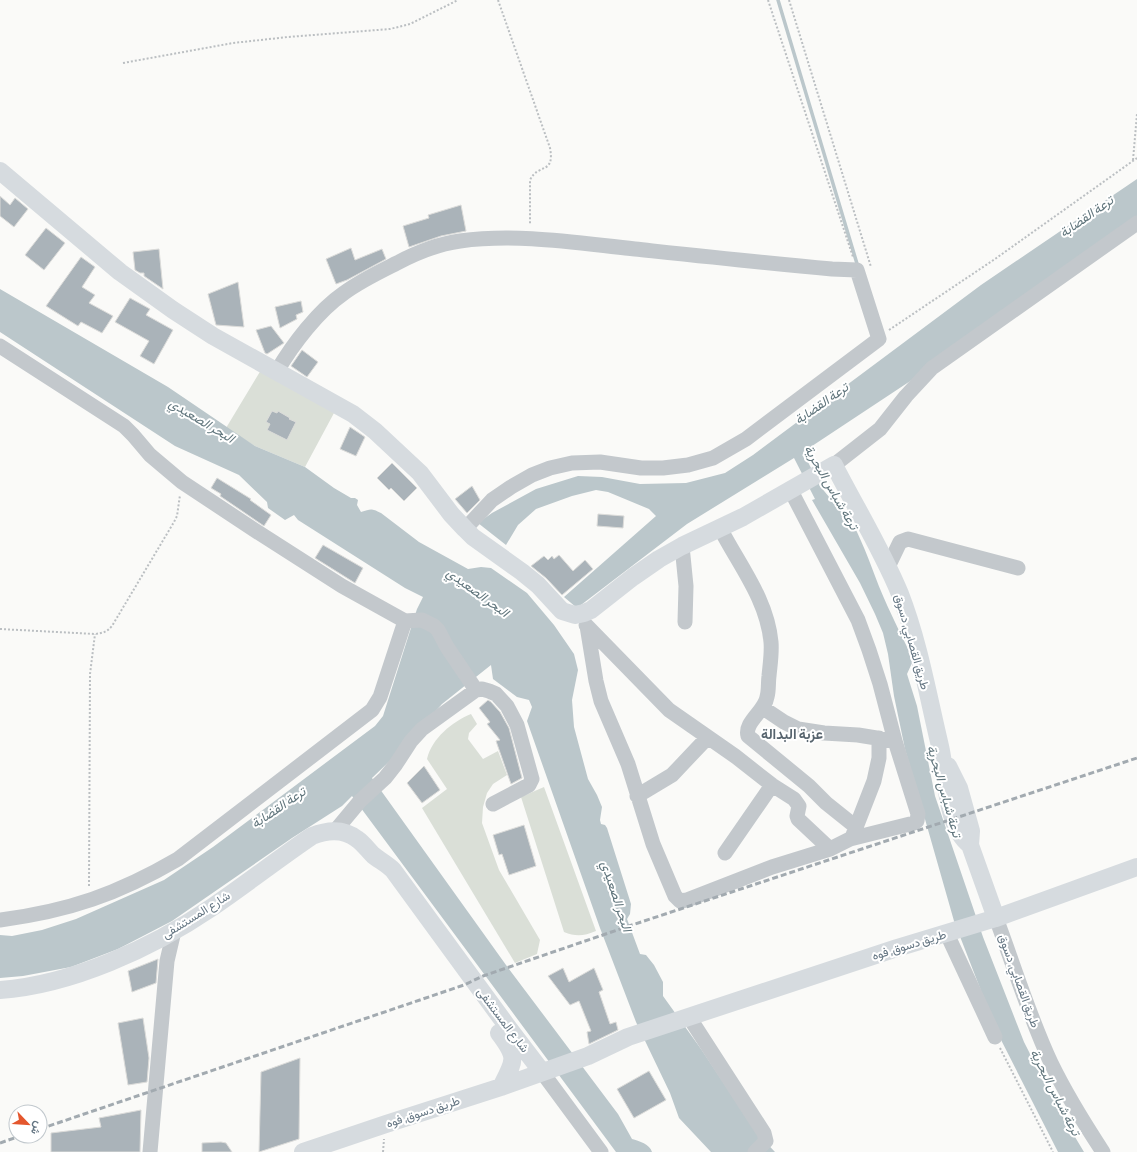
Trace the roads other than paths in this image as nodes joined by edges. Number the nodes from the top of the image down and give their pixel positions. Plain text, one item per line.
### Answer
1 (0, 171) edge
2 (1137, 223) edge
3 (0, 346) edge
4 (277, 371) junction
5 (834, 465) junction
6 (801, 483) junction
7 (720, 528) junction
8 (469, 533) junction
9 (682, 546) junction
10 (888, 567) junction
11 (1018, 568) dead end
12 (581, 620) junction
13 (405, 621) junction
14 (685, 622) dead end
15 (476, 690) junction
16 (763, 708) junction
17 (708, 737) junction
18 (879, 738) junction
19 (895, 741) junction
20 (772, 785) junction
21 (637, 796) junction
22 (493, 804) dead end
23 (335, 831) junction
24 (853, 833) junction
25 (830, 849) junction
26 (725, 853) dead end
27 (1137, 867) edge
28 (0, 920) edge
29 (988, 920) junction
30 (174, 931) junction
31 (947, 934) junction
32 (0, 990) edge
33 (685, 1019) junction
34 (502, 1028) junction
35 (995, 1037) road end
36 (542, 1072) junction
37 (501, 1087) junction
38 (760, 1148) edge
39 (150, 1152) edge
40 (303, 1152) edge
41 (601, 1152) edge
42 (1103, 1152) edge

1 - 4 main road
2 - 5 street
3 - 13 street
4 - 8 main road
4 - 8 street
5 - 6 main road
5 - 10 main road, طريق القصابي, دسوق
6 - 7 main road
6 - 19 street
7 - 9 main road
7 - 16 street
8 - 12 main road
9 - 12 main road
9 - 14 street
10 - 11 street
10 - 29 main road, طريق القصابي, دسوق
12 - 17 street
12 - 21 street
13 - 15 street
13 - 28 street
15 - 22 street
15 - 23 street
16 - 18 street
16 - 24 street
17 - 20 street
17 - 21 street
18 - 19 street
18 - 24 street
19 - 24 street
20 - 25 street
20 - 26 street
21 - 25 street
23 - 30 main road, شارع المستشفى
23 - 34 main road, شارع المستشفى
24 - 25 street
27 - 29 main road, طريق دسوق, فوه
29 - 31 main road, طريق دسوق, فوه
29 - 42 street, طريق القصابي, دسوق
30 - 32 main road, شارع المستشفى
30 - 39 street
31 - 33 main road, طريق دسوق, فوه
31 - 35 street
33 - 36 main road, طريق دسوق, فوه
33 - 38 street
34 - 36 main road, شارع المستشفى
34 - 37 main road, شارع المستشفى
36 - 37 main road, طريق دسوق, فوه
36 - 41 street
37 - 40 main road, طريق دسوق, فوه

